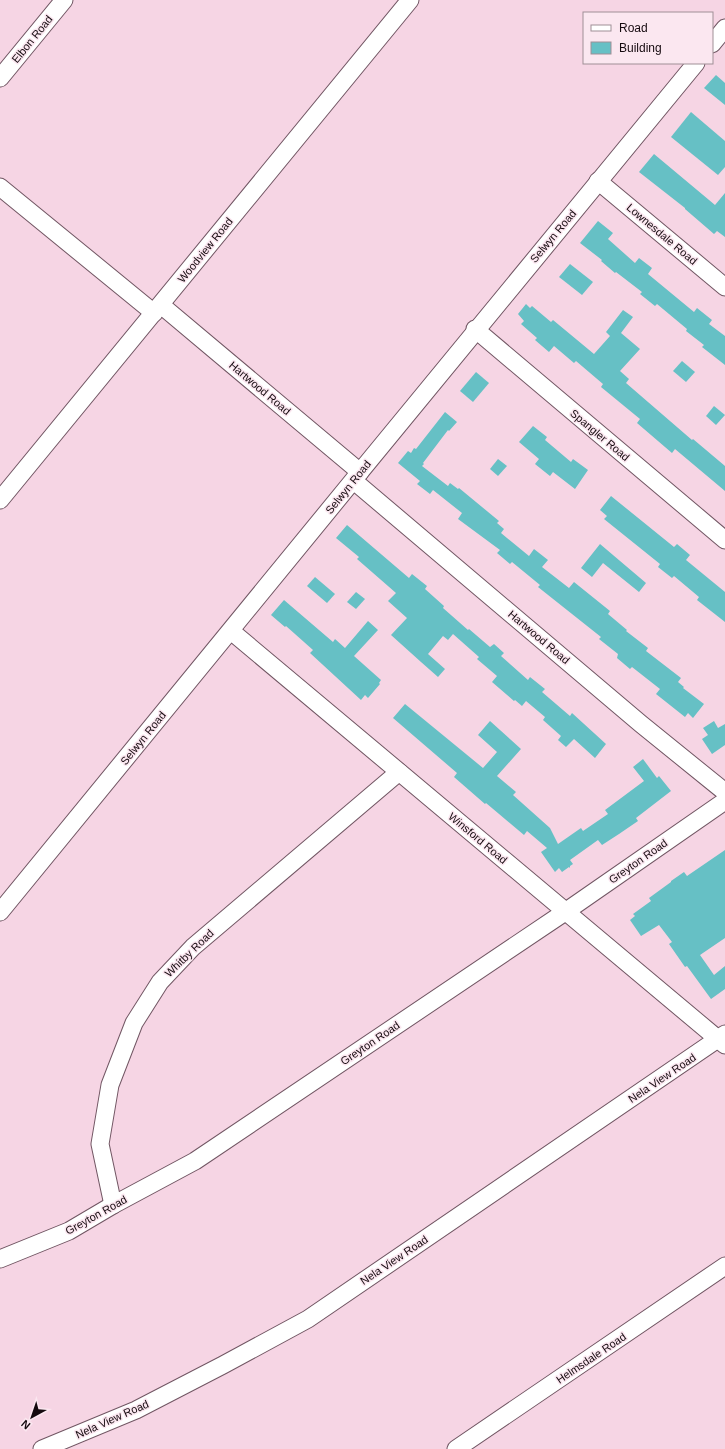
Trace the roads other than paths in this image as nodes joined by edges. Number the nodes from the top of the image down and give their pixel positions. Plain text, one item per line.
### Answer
1 (64, 0) edge
2 (410, 0) edge
3 (725, 29) edge
4 (713, 43) edge
5 (695, 64) edge
6 (0, 78) edge
7 (598, 181) junction
8 (0, 187) edge
9 (725, 287) edge
10 (157, 309) junction
11 (476, 330) junction
12 (357, 476) junction
13 (0, 500) edge
14 (725, 540) edge
15 (231, 631) junction
16 (399, 772) junction
17 (725, 792) edge
18 (725, 801) edge
19 (0, 912) edge
20 (566, 912) junction
21 (723, 1039) edge
22 (113, 1205) junction
23 (0, 1259) edge
24 (725, 1266) edge
25 (42, 1449) edge
26 (456, 1449) edge

1 - 6 street, Elbon Road
2 - 10 street, Woodview Road
3 - 4 street
5 - 7 street, Selwyn Road
7 - 9 street, Lownesdale Road
7 - 11 street, Selwyn Road
8 - 10 street, Hartwood Road
10 - 12 street, Hartwood Road
10 - 13 street, Woodview Road
11 - 12 street, Selwyn Road
11 - 14 street, Spangler Road
12 - 15 street, Selwyn Road
12 - 17 street, Hartwood Road
15 - 16 street, Winsford Road
15 - 19 street, Selwyn Road
16 - 20 street, Winsford Road
16 - 22 street, Whitby Road
18 - 20 street, Greyton Road
20 - 21 street, Winsford Road
20 - 22 street, Greyton Road
21 - 25 street, Nela View Road
22 - 23 street, Greyton Road
24 - 26 street, Helmsdale Road

